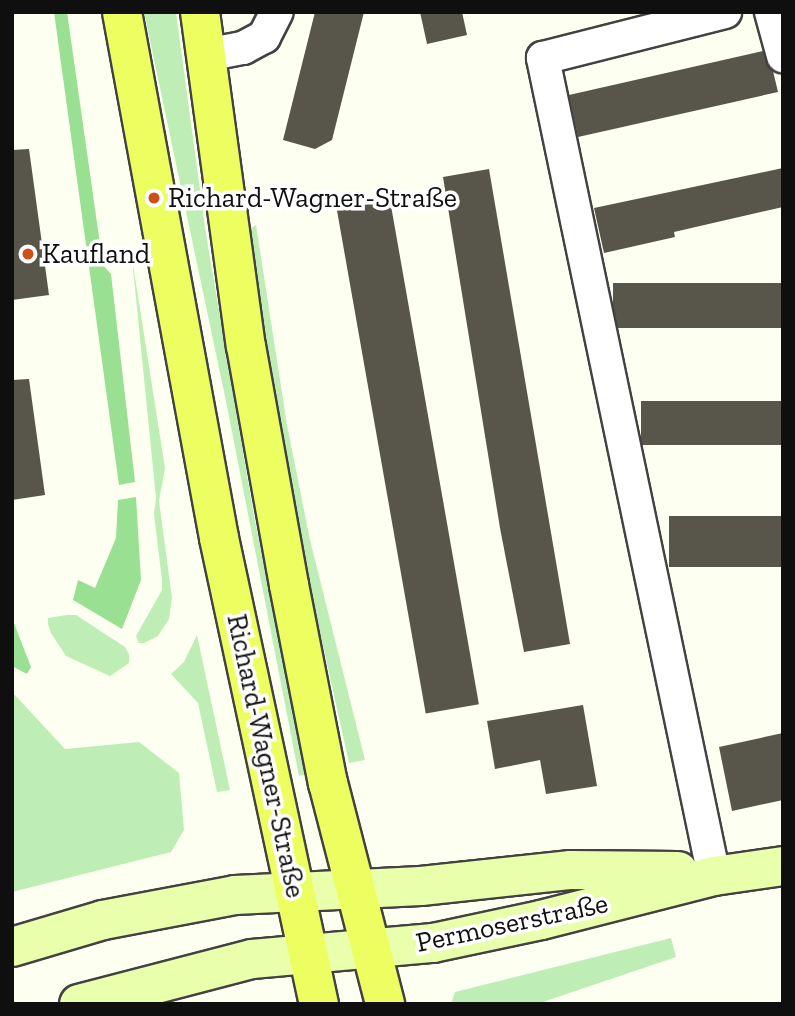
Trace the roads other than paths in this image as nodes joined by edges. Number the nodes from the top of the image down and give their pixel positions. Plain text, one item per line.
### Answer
1 (122, 12) edge
2 (200, 12) edge
3 (277, 12) edge
4 (725, 12) edge
5 (771, 12) edge
6 (206, 55) junction
7 (783, 56) edge
8 (783, 866) edge
9 (714, 876) junction
10 (354, 889) junction
11 (294, 891) junction
12 (12, 947) edge
13 (370, 949) junction
14 (308, 953) junction
15 (135, 988) junction
16 (79, 1004) edge
17 (184, 1004) edge
18 (319, 1004) edge
19 (385, 1004) edge

1 - 11 main road, Richard-Wagner-Straße
2 - 6 main road, Richard-Wagner-Straße
3 - 6 street
4 - 9 street
5 - 7 street
6 - 10 main road, Richard-Wagner-Straße
8 - 9 street, Permoserstraße
9 - 10 street, Permoserstraße
9 - 13 street, Permoserstraße
10 - 11 street, Permoserstraße
10 - 13 main road, Richard-Wagner-Straße
11 - 12 street, Permoserstraße
11 - 14 main road, Richard-Wagner-Straße
13 - 14 street, Permoserstraße
13 - 19 main road, Richard-Wagner-Straße
14 - 15 street, Permoserstraße
14 - 18 main road, Richard-Wagner-Straße
15 - 16 street, Permoserstraße
15 - 17 street

